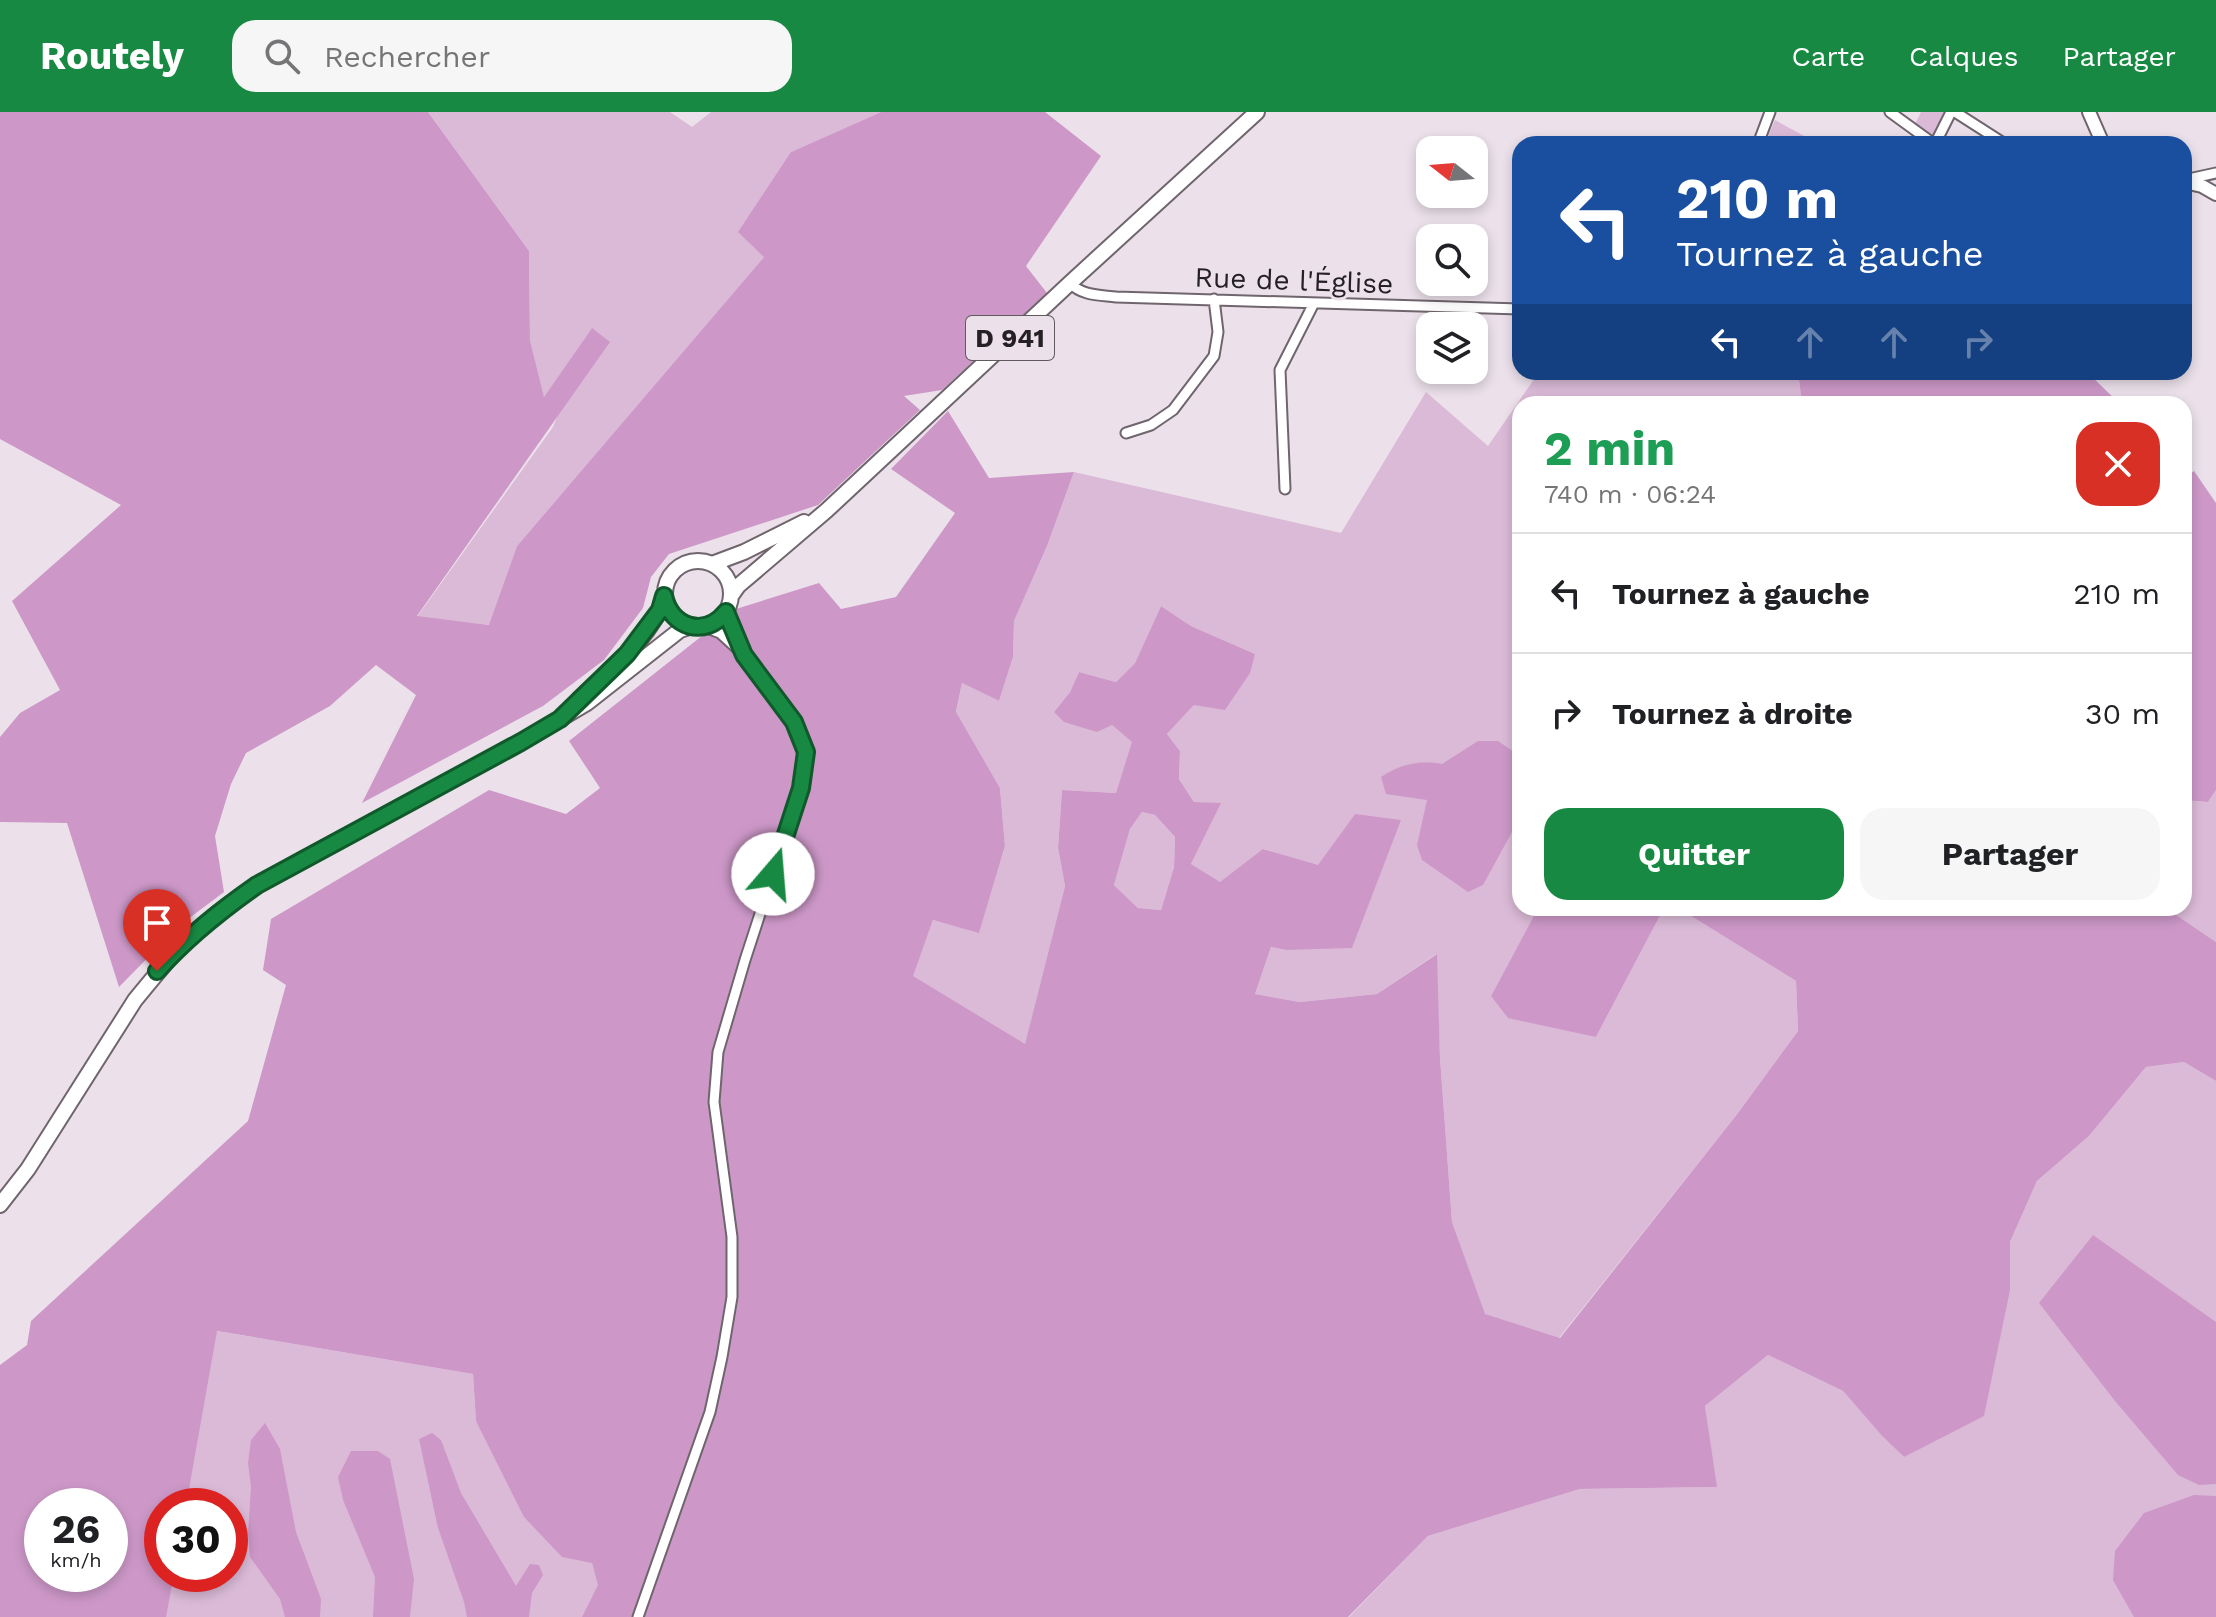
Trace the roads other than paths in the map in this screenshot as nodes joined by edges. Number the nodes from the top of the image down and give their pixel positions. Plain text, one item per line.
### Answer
1 (1257, 112) edge
2 (1770, 112) edge
3 (1890, 112) edge
4 (1953, 112) edge
5 (2089, 112) edge
6 (1761, 136) edge
7 (1924, 136) edge
8 (1940, 136) edge
9 (1992, 136) edge
10 (2100, 136) edge
11 (2216, 173) edge
12 (2192, 179) edge
13 (2192, 184) edge
14 (2216, 194) edge
15 (1070, 283) junction
16 (1214, 299) junction
17 (1314, 303) junction
18 (1512, 309) edge
19 (1126, 433) dead end
20 (1285, 489) dead end
21 (826, 511) junction
22 (712, 564) junction
23 (664, 596) junction
24 (731, 596) junction
25 (726, 612) junction
26 (696, 627) junction
27 (744, 655) junction
28 (560, 719) junction
29 (0, 1205) edge
30 (638, 1617) edge

1 - 15 main road, D 941
2 - 6 street
3 - 7 street
4 - 8 street
4 - 9 street
5 - 10 main road
11 - 12 street
13 - 14 main road
15 - 16 street, Rue de l'Église
15 - 21 main road, D 941
16 - 17 street, Rue de l'Église
16 - 19 street
17 - 18 street, Rue de l'Église
17 - 20 street
21 - 22 main road, D 941
21 - 24 main road, D 941
22 - 23 main road
22 - 24 main road
23 - 26 main road
23 - 28 main road
24 - 25 main road
25 - 26 main road
25 - 27 street
26 - 27 street
26 - 28 main road
27 - 30 street
28 - 29 main road

